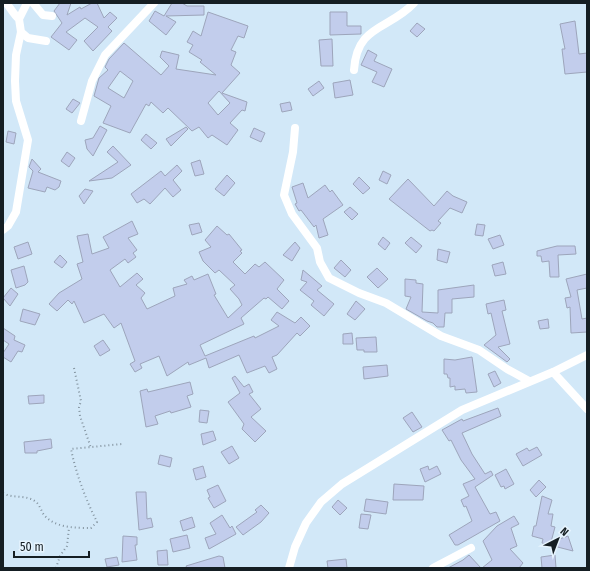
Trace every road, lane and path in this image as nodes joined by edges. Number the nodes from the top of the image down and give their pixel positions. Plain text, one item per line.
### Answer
1 (6, 3) edge
2 (27, 3) edge
3 (33, 3) edge
4 (154, 3) edge
5 (414, 3) edge
6 (52, 16) dead end
7 (19, 19) junction
8 (21, 32) junction
9 (46, 41) dead end
10 (354, 70) dead end
11 (81, 121) dead end
12 (295, 128) dead end
13 (3, 230) edge
14 (587, 355) edge
15 (74, 368) dead end
16 (553, 372) junction
17 (529, 381) junction
18 (587, 409) edge
19 (122, 444) dead end
20 (91, 448) junction
21 (3, 492) edge
22 (69, 528) junction
23 (470, 548) dead end
24 (56, 568) edge
25 (289, 568) edge
26 (433, 568) edge

1 - 7 street
2 - 7 street
3 - 6 street
4 - 11 street
5 - 10 street
7 - 8 street
8 - 9 street
8 - 13 street
12 - 17 street
14 - 16 street
15 - 20 path
16 - 17 street
16 - 18 street
17 - 25 street
19 - 20 path
20 - 22 path
21 - 22 path
22 - 24 path
23 - 26 street

